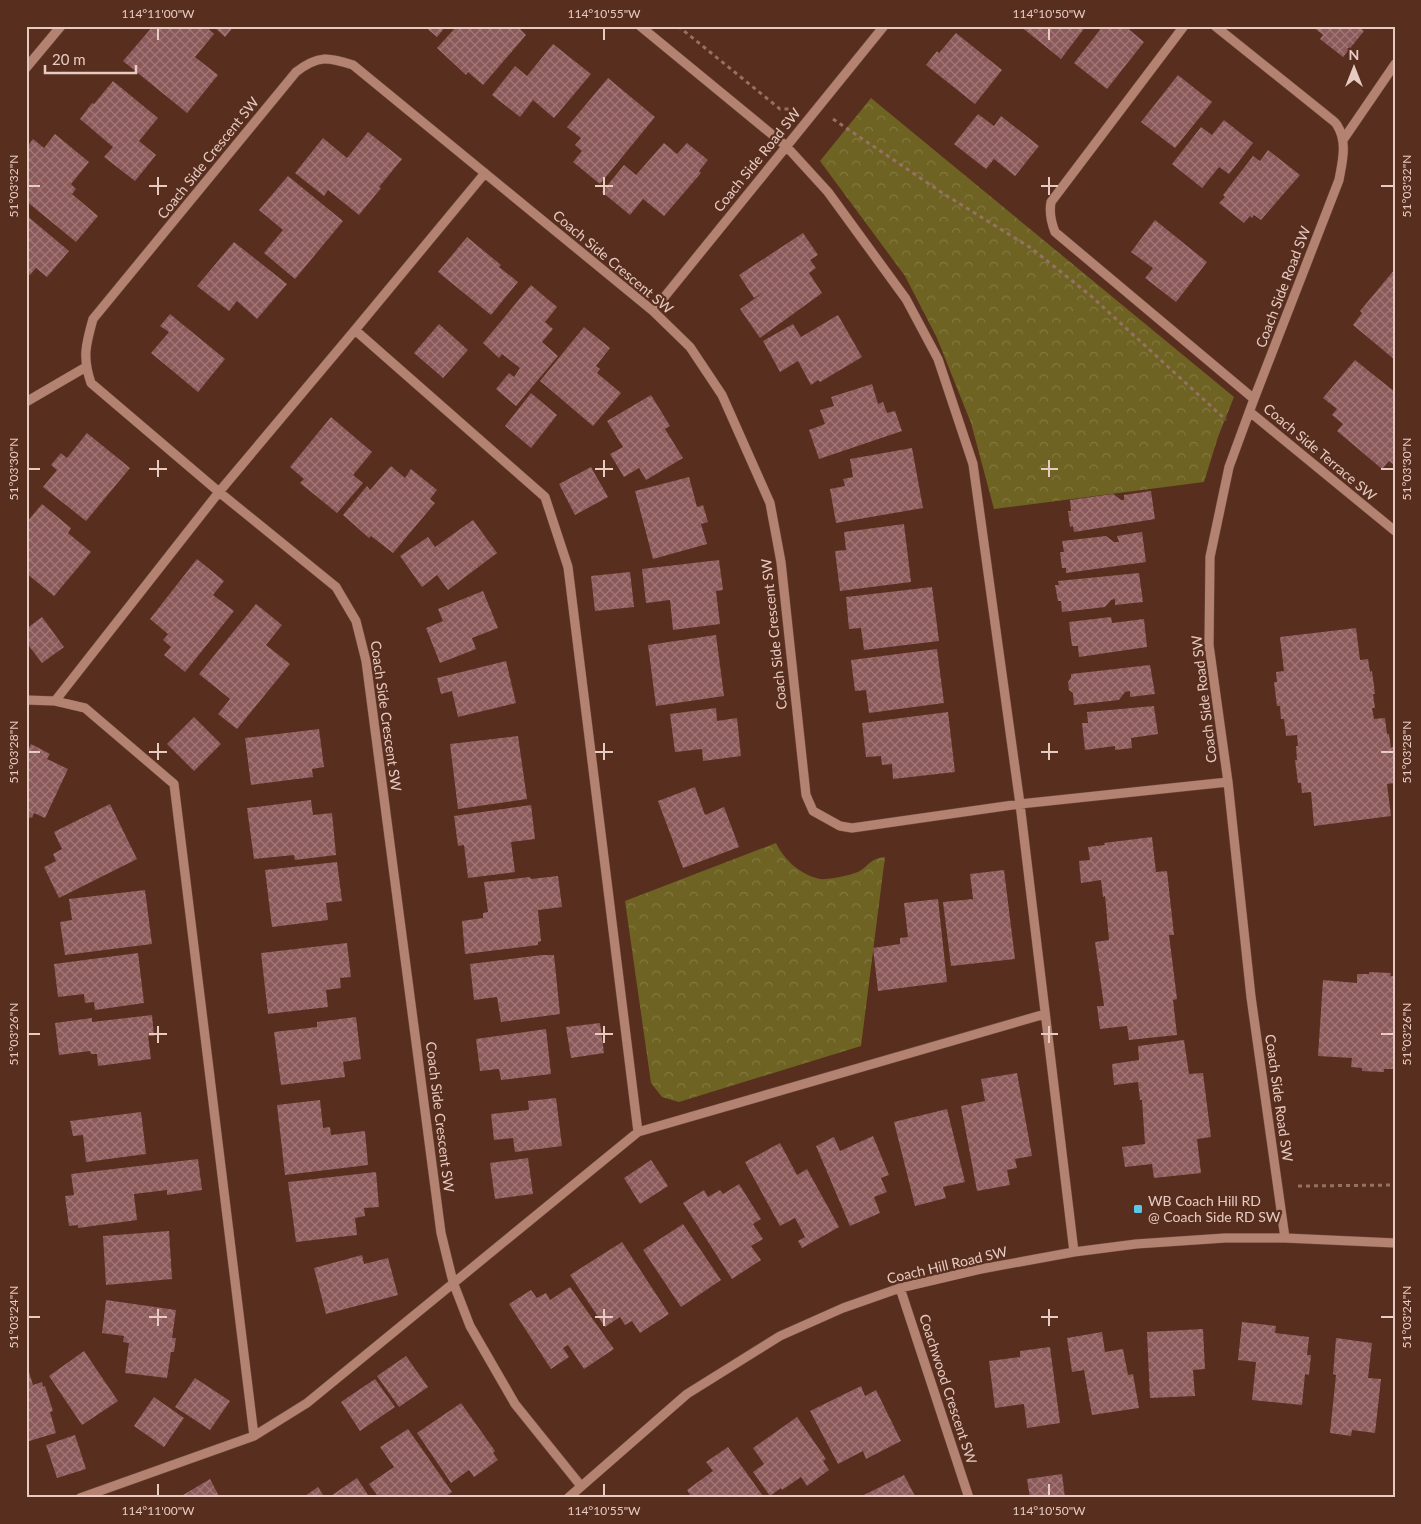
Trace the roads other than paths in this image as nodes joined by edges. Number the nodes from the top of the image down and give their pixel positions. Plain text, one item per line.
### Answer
1 (61, 26) edge
2 (640, 26) edge
3 (884, 26) edge
4 (1184, 26) edge
5 (1214, 26) edge
6 (1395, 64) edge
7 (26, 68) edge
8 (1343, 140) junction
9 (786, 146) junction
10 (485, 173) junction
11 (653, 311) junction
12 (355, 330) junction
13 (86, 367) junction
14 (1254, 399) junction
15 (26, 402) edge
16 (1250, 412) junction
17 (219, 492) junction
18 (1395, 531) edge
19 (26, 700) edge
20 (55, 701) junction
21 (1228, 782) junction
22 (1020, 804) junction
23 (1045, 1014) junction
24 (638, 1132) junction
25 (1284, 1238) junction
26 (1395, 1243) edge
27 (1074, 1252) junction
28 (453, 1282) junction
29 (900, 1288) junction
30 (254, 1436) junction
31 (581, 1486) junction
32 (80, 1498) edge
33 (568, 1498) edge
34 (969, 1498) edge

1 - 7 street
2 - 9 street
3 - 9 street, Coach Side Road SW
4 - 14 street
5 - 8 street
6 - 8 street
8 - 14 street, Coach Side Road SW
9 - 11 street, Coach Side Road SW
9 - 22 street
10 - 11 street, Coach Side Crescent SW
10 - 12 street
10 - 13 street, Coach Side Crescent SW
11 - 22 street, Coach Side Crescent SW
12 - 17 street
12 - 24 street
13 - 15 street
13 - 17 street, Coach Side Crescent SW
14 - 16 street, Coach Side Road SW
16 - 18 street, Coach Side Terrace SW
16 - 21 street, Coach Side Road SW
17 - 20 street
17 - 28 street, Coach Side Crescent SW
19 - 20 street
20 - 30 street
21 - 22 street, Coach Side Crescent SW
21 - 25 street, Coach Side Road SW
22 - 23 street
23 - 24 street
23 - 27 street
24 - 28 street
25 - 26 street, Coach Hill Road SW
25 - 27 street, Coach Hill Road SW
27 - 29 street, Coach Hill Road SW
28 - 30 street
28 - 31 street, Coach Side Crescent SW
29 - 31 street, Coach Hill Road SW
29 - 34 street, Coachwood Crescent SW
30 - 32 street
31 - 33 street, Coach Hill Road SW

